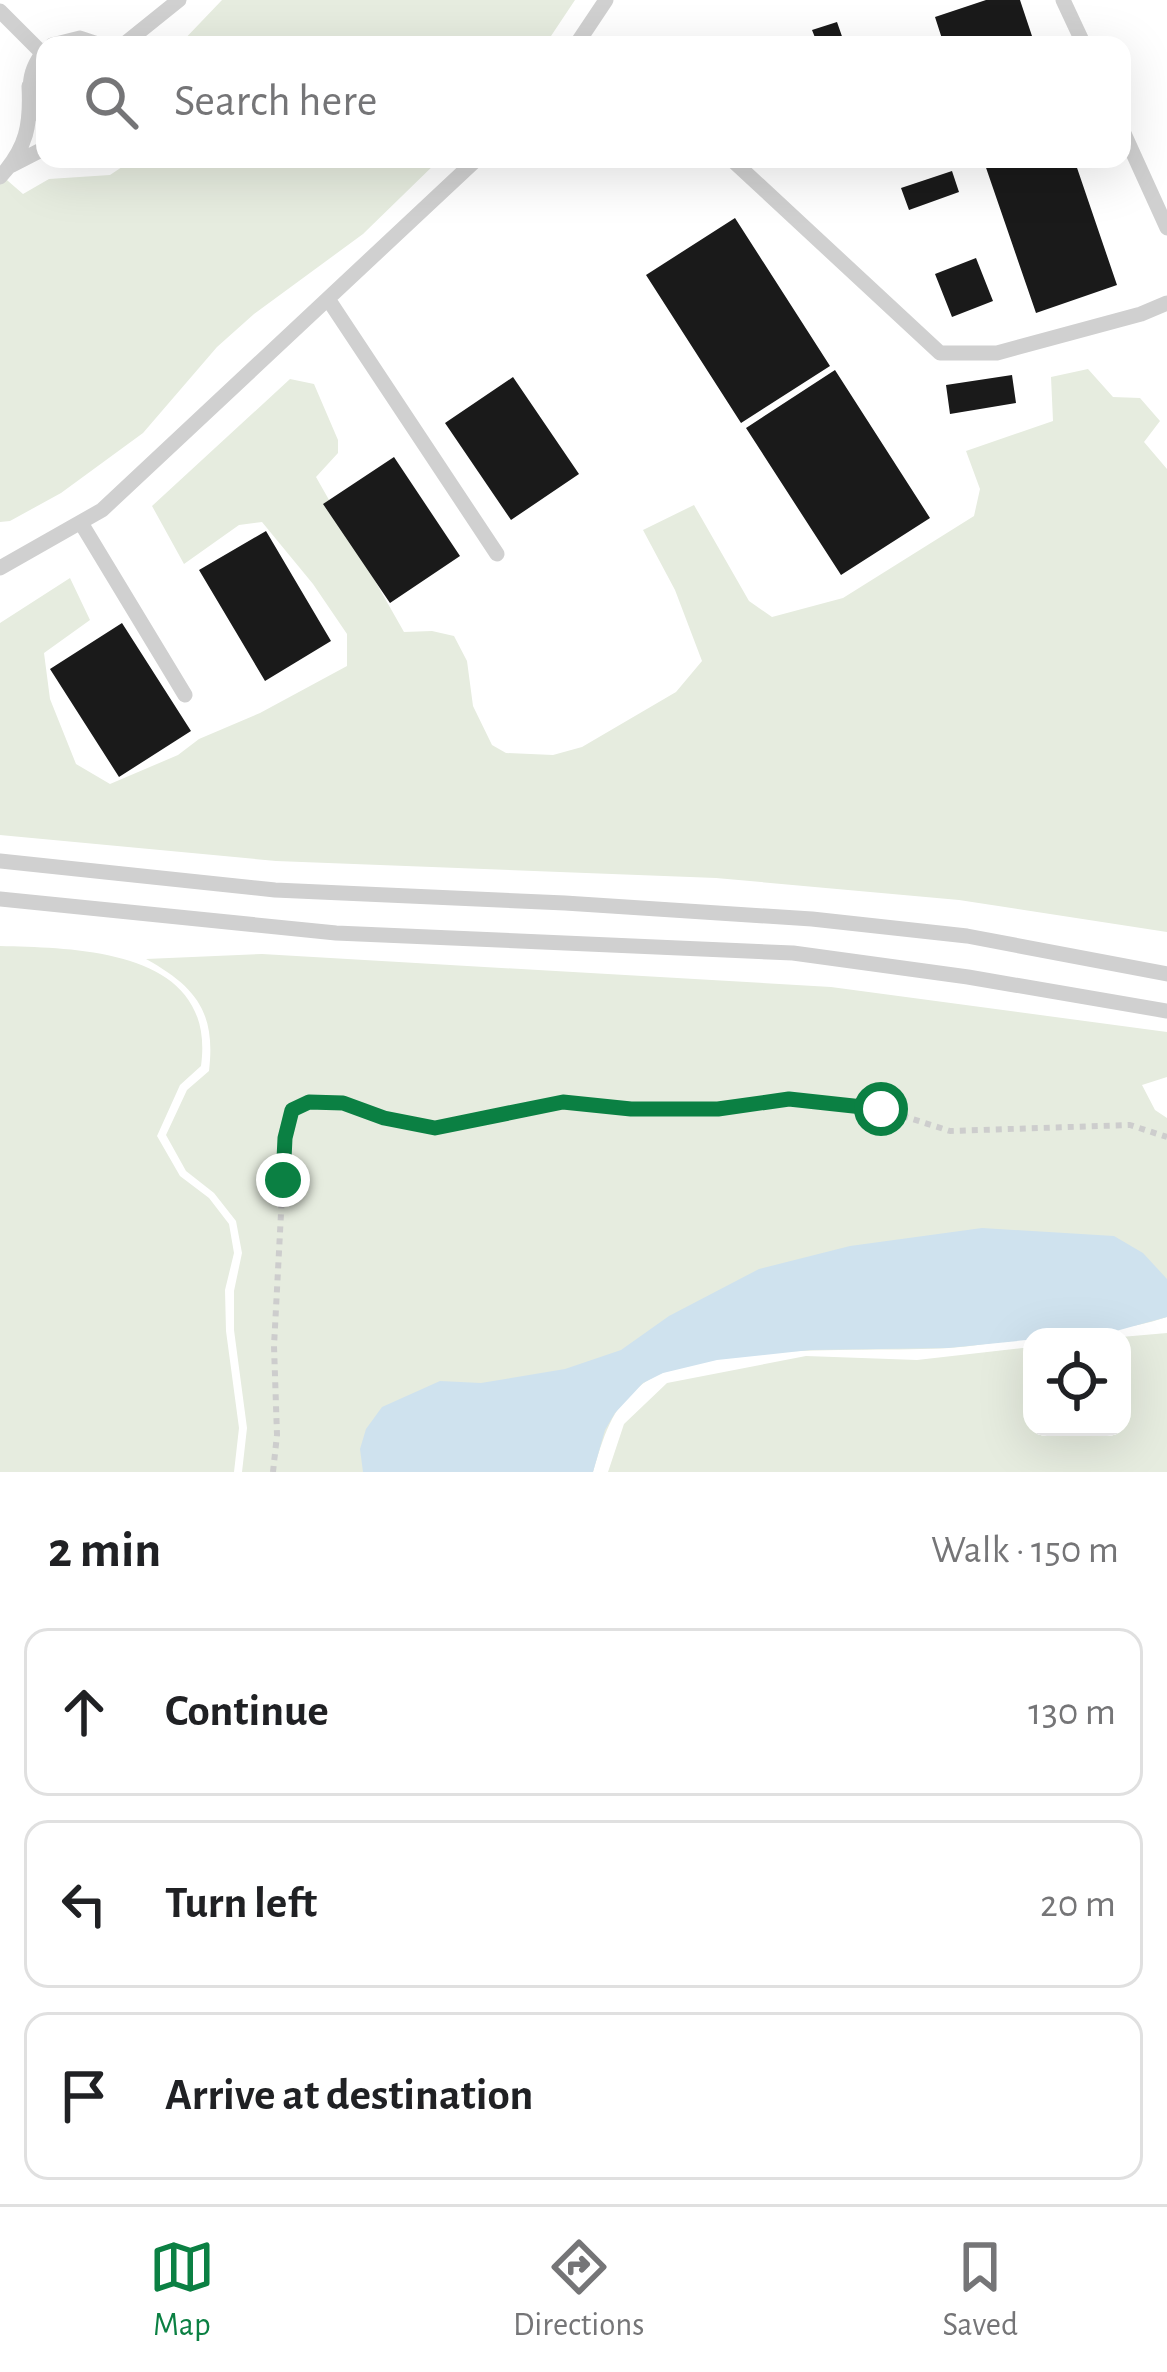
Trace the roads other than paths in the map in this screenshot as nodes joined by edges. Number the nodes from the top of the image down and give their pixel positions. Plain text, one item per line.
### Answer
1 (179, 0) edge
2 (606, 0) edge
3 (1063, 0) edge
4 (0, 11) edge
5 (134, 36) edge
6 (582, 36) edge
7 (1080, 36) edge
8 (36, 42) edge
9 (36, 63) edge
10 (29, 86) junction
11 (36, 109) edge
12 (1131, 149) edge
13 (36, 153) edge
14 (467, 168) edge
15 (740, 168) edge
16 (5, 172) edge
17 (1167, 228) edge
18 (328, 298) junction
19 (1167, 303) edge
20 (81, 523) junction
21 (497, 554) dead end
22 (0, 568) edge
23 (185, 695) dead end
24 (0, 861) edge
25 (0, 899) edge
26 (1167, 974) edge
27 (1167, 1011) edge

1 - 5 lane
2 - 6 lane
3 - 7 lane
4 - 8 lane
9 - 10 lane
10 - 11 lane
10 - 16 lane
12 - 17 lane
13 - 16 lane
14 - 18 lane
15 - 19 lane
18 - 20 lane
18 - 21 lane
20 - 22 lane
20 - 23 lane
24 - 26 lane
25 - 27 lane

